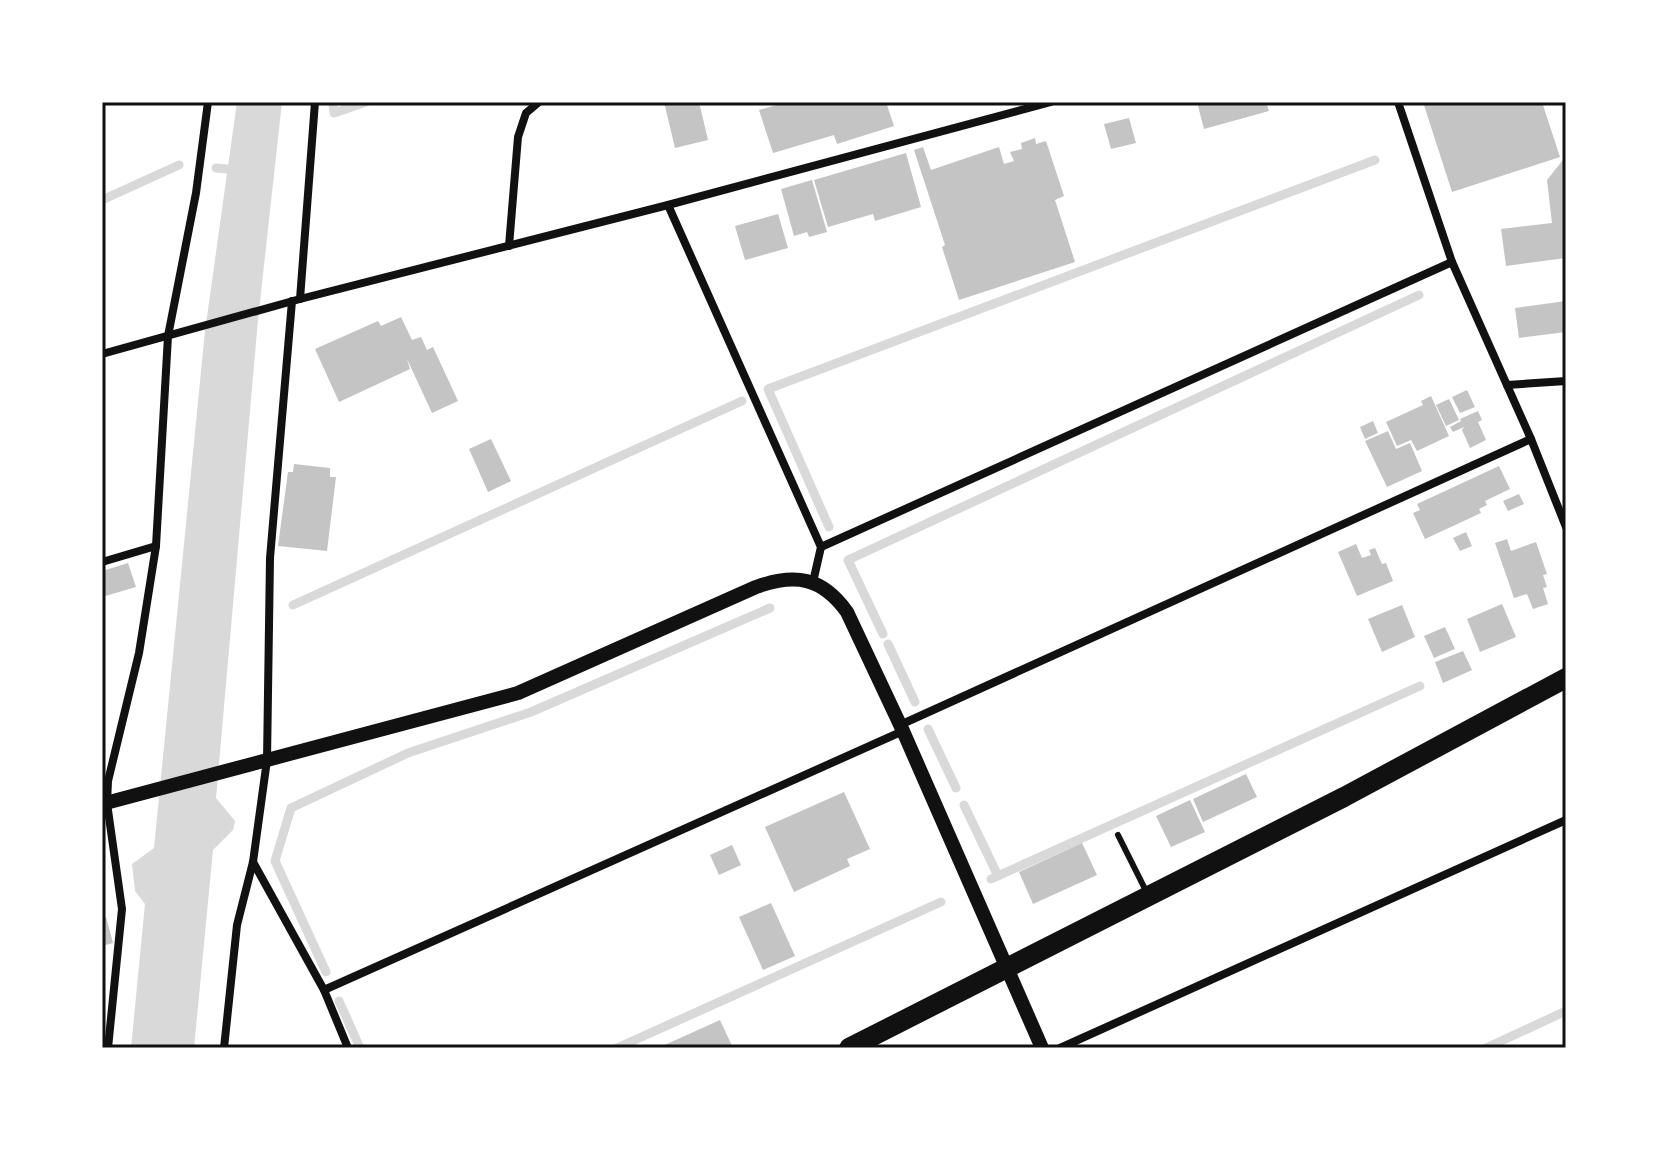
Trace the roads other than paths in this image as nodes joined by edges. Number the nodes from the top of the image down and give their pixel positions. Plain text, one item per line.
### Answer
1 (208, 102) edge
2 (315, 102) edge
3 (539, 102) edge
4 (1051, 102) edge
5 (1398, 102) edge
6 (668, 205) junction
7 (509, 246) junction
8 (1452, 262) junction
9 (293, 301) junction
10 (168, 336) junction
11 (102, 354) edge
12 (1566, 381) edge
13 (1507, 385) junction
14 (1531, 439) junction
15 (1566, 527) edge
16 (156, 546) junction
17 (821, 547) junction
18 (102, 562) edge
19 (813, 582) junction
20 (1566, 678) edge
21 (902, 728) junction
22 (262, 762) junction
23 (105, 804) edge
24 (1566, 820) edge
25 (1118, 835) dead end
26 (253, 862) junction
27 (1149, 896) junction
28 (1006, 969) junction
29 (324, 990) junction
30 (108, 1048) edge
31 (224, 1048) edge
32 (348, 1048) edge
33 (849, 1048) edge
34 (1042, 1048) edge
35 (1060, 1048) edge

1 - 10 street
2 - 9 street
3 - 7 street
4 - 6 street
5 - 8 street
6 - 7 street
6 - 17 street
7 - 9 street
8 - 13 street
8 - 17 street
9 - 10 street
9 - 22 street
10 - 11 street
10 - 16 street
12 - 13 street
13 - 14 street
14 - 15 street
14 - 21 street
16 - 18 street
16 - 23 street
17 - 19 street
19 - 21 street
19 - 22 street
20 - 27 main road
21 - 28 street
21 - 29 street
22 - 23 street
22 - 26 street
23 - 30 street
24 - 35 street
25 - 27 lane
26 - 29 street
26 - 31 street
27 - 28 main road
28 - 33 main road
28 - 34 street
29 - 32 street

